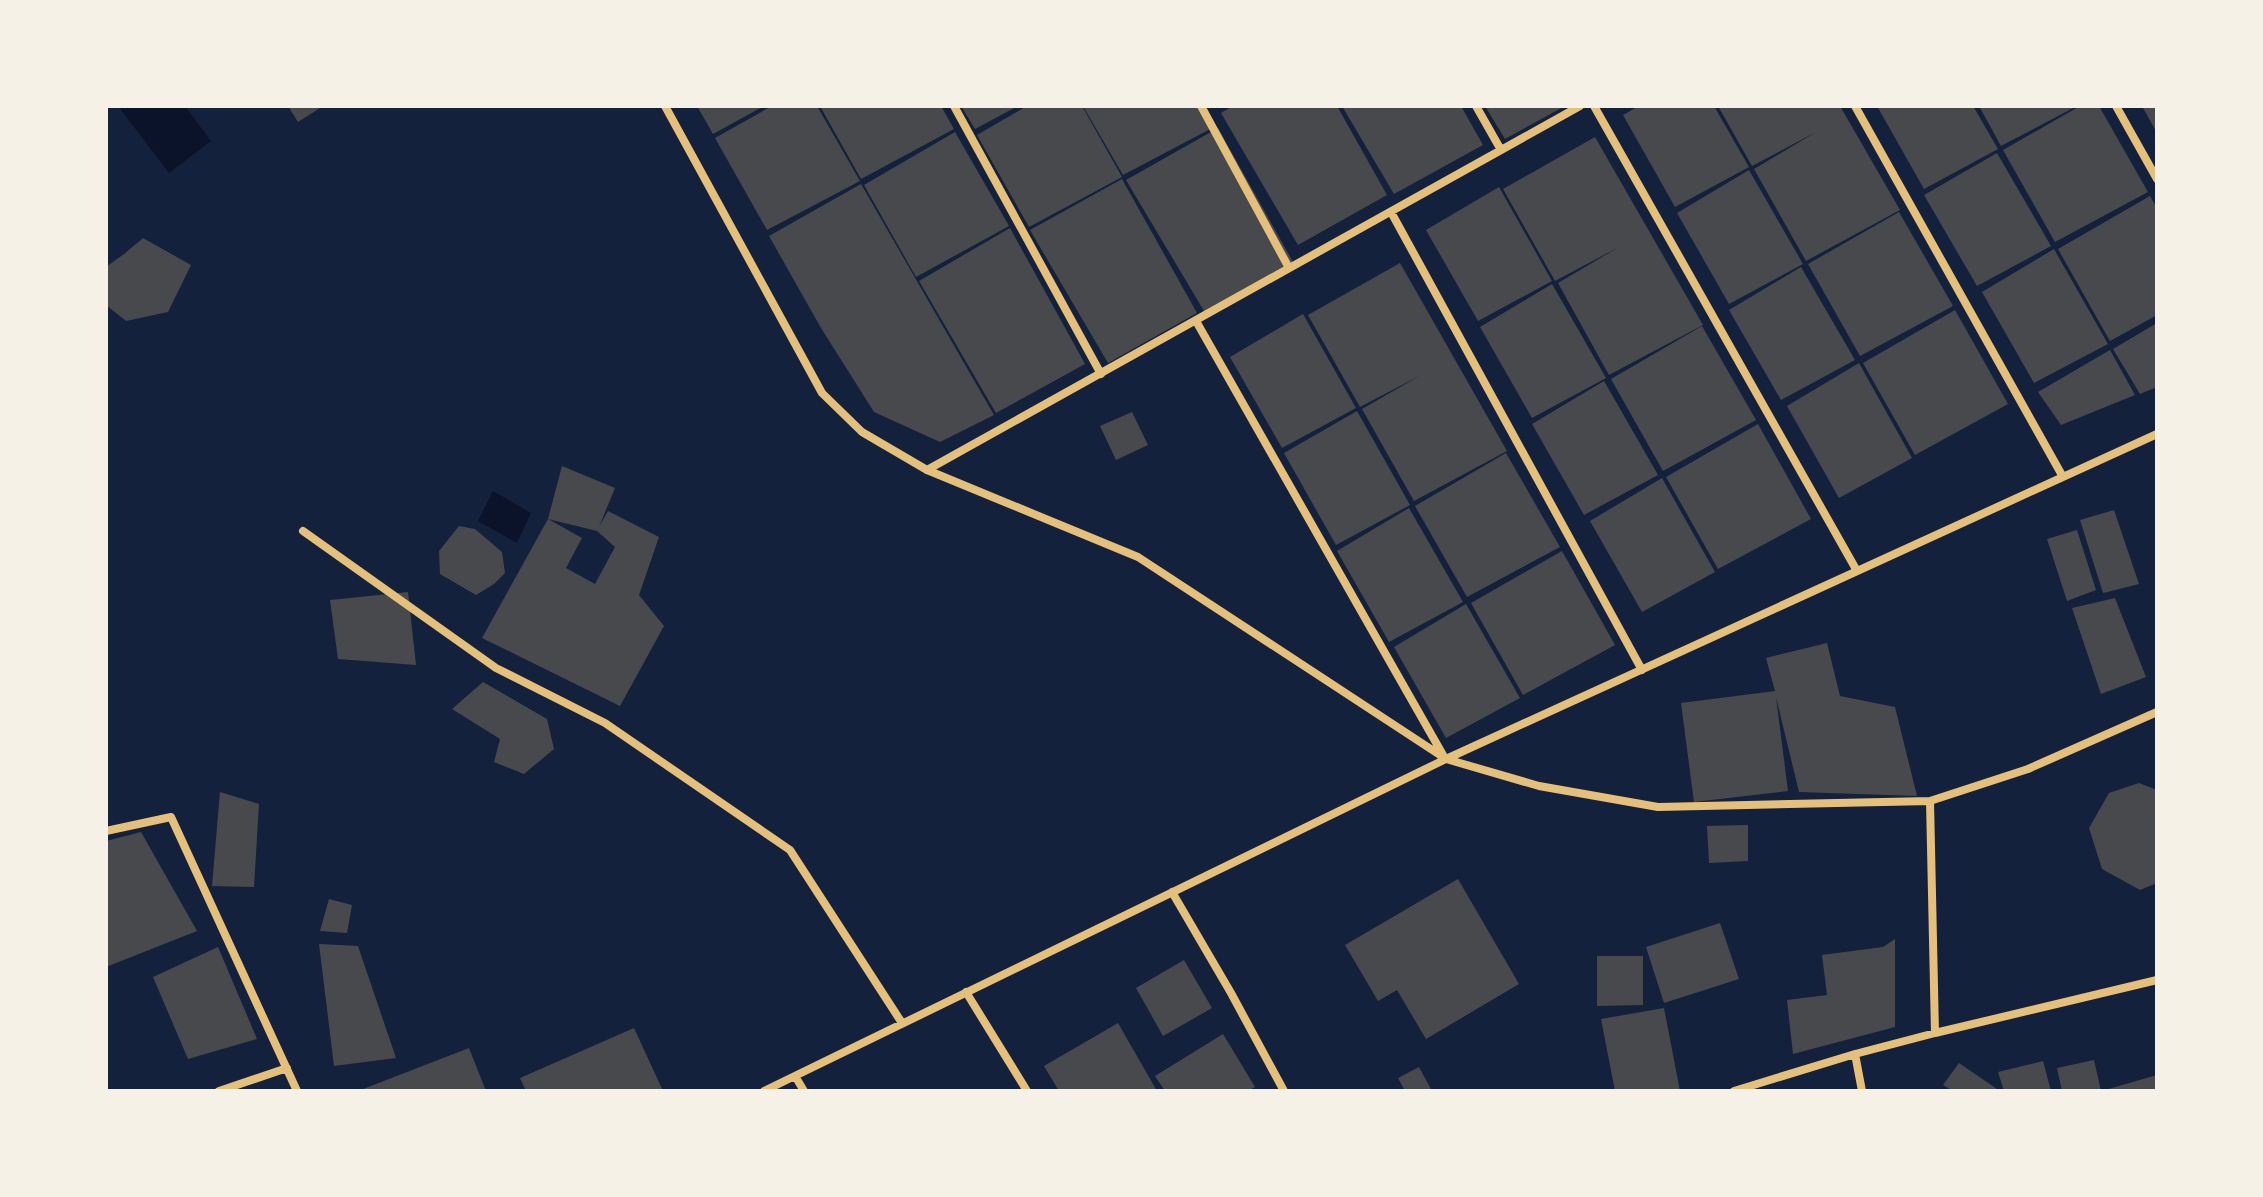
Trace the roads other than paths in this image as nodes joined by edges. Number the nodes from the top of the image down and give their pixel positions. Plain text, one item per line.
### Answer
1 (665, 106) edge
2 (954, 106) edge
3 (1201, 106) edge
4 (1476, 106) edge
5 (1580, 106) edge
6 (1594, 106) edge
7 (1855, 106) edge
8 (2116, 106) edge
9 (1501, 150) junction
10 (2157, 179) edge
11 (1391, 212) junction
12 (1289, 268) junction
13 (1196, 321) junction
14 (1101, 374) junction
15 (2157, 434) edge
16 (927, 470) junction
17 (2063, 477) junction
18 (303, 531) dead end
19 (1857, 571) junction
20 (1642, 670) junction
21 (2157, 712) edge
22 (1446, 759) junction
23 (1930, 801) junction
24 (106, 831) edge
25 (1172, 892) junction
26 (2157, 980) edge
27 (966, 992) junction
28 (902, 1023) junction
29 (1935, 1033) junction
30 (1855, 1054) junction
31 (287, 1068) junction
32 (795, 1076) junction
33 (219, 1091) edge
34 (297, 1091) edge
35 (764, 1091) edge
36 (804, 1091) edge
37 (1027, 1091) edge
38 (1284, 1091) edge
39 (1734, 1091) edge
40 (1862, 1091) edge

1 - 16 street
2 - 14 street
3 - 12 street
4 - 9 street
5 - 9 street
6 - 19 street
7 - 17 street
8 - 10 street
9 - 11 street
11 - 12 street
11 - 20 street
12 - 13 street
13 - 14 street
13 - 22 street
14 - 16 street
15 - 17 street
16 - 22 street
17 - 19 street
18 - 28 street
19 - 20 street
20 - 22 street
21 - 23 street
22 - 23 street
22 - 25 street
23 - 29 street
24 - 31 street
25 - 27 street
25 - 38 street
26 - 29 street
27 - 28 street
27 - 37 street
28 - 32 street
29 - 30 street
30 - 39 street
30 - 40 street
31 - 33 street
31 - 34 street
32 - 35 street
32 - 36 street

